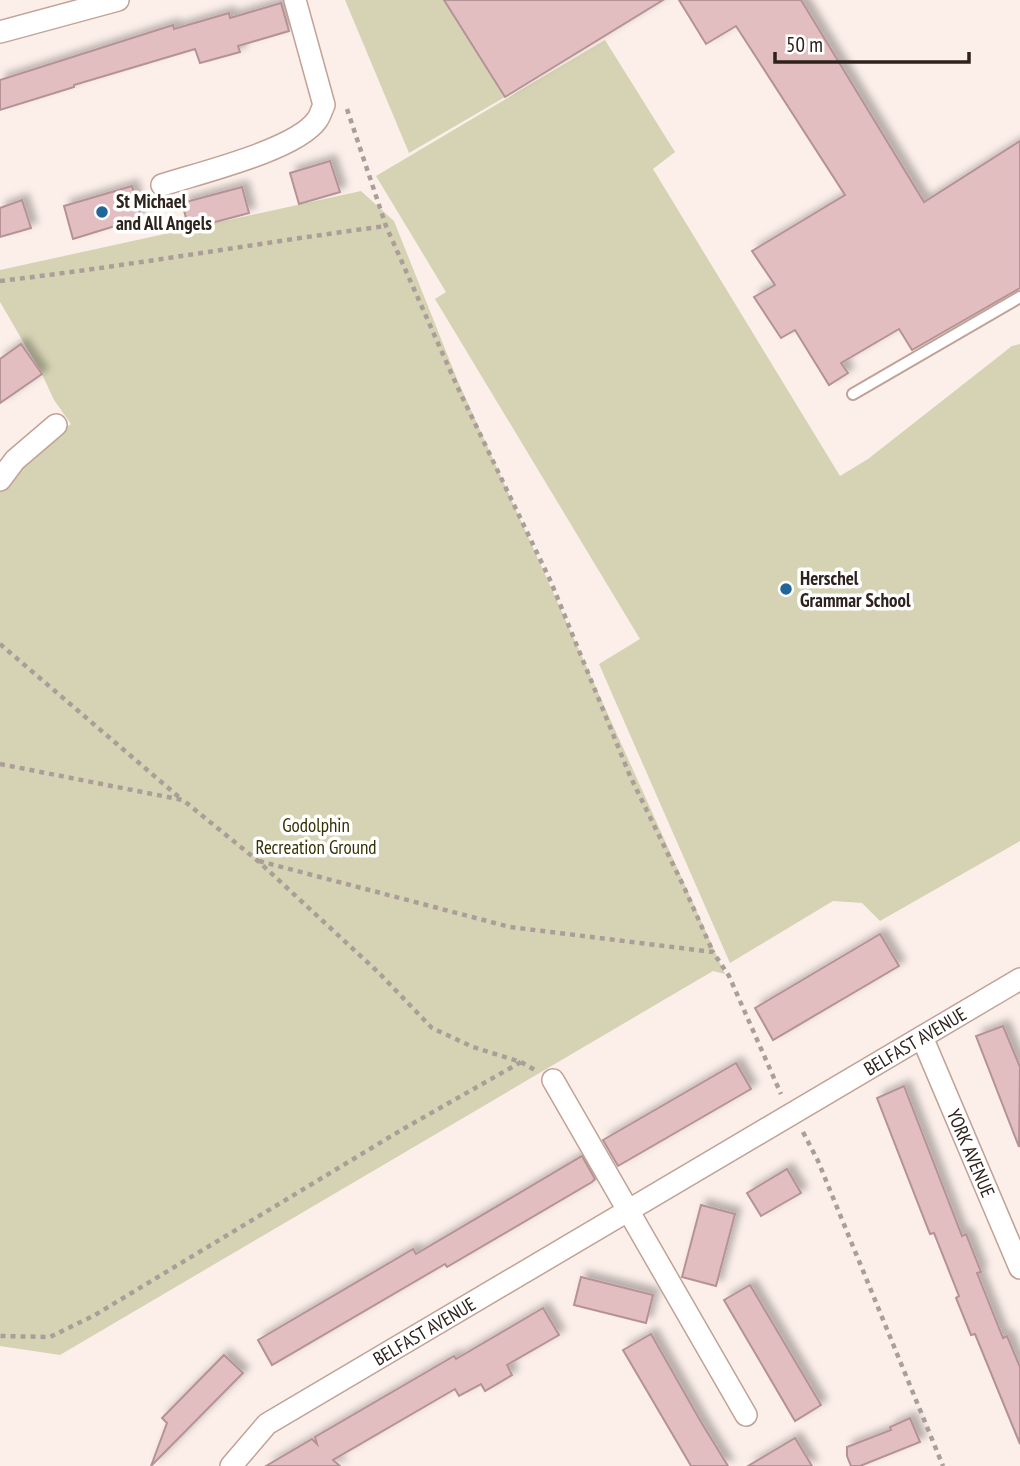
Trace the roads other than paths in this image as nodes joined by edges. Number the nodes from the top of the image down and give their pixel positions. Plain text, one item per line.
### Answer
1 (118, 0) edge
2 (295, 0) edge
3 (0, 32) edge
4 (162, 185) dead end
5 (1020, 297) edge
6 (853, 394) dead end
7 (56, 425) dead end
8 (0, 480) edge
9 (1020, 979) edge
10 (922, 1037) junction
11 (553, 1080) dead end
12 (628, 1209) junction
13 (1020, 1268) edge
14 (746, 1415) dead end
15 (230, 1466) edge

1 - 3 street
2 - 4 street
5 - 6 lane
7 - 8 street
9 - 10 street, BELFAST AVENUE
10 - 12 street, BELFAST AVENUE
10 - 13 street, YORK AVENUE
11 - 12 street
12 - 14 street
12 - 15 street, BELFAST AVENUE

